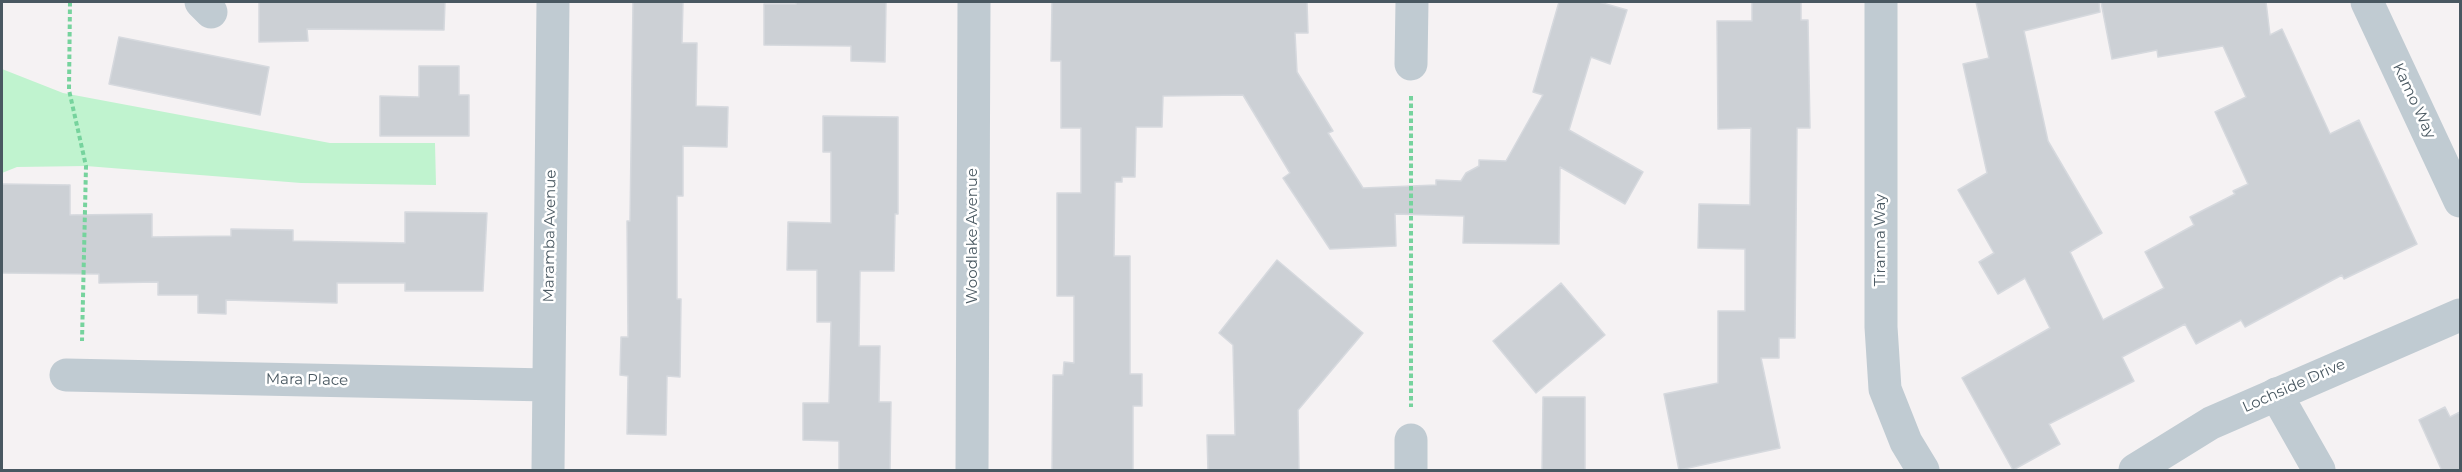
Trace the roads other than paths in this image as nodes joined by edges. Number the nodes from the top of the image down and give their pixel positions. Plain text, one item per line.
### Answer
1 (553, 2) edge
2 (974, 2) edge
3 (1412, 2) edge
4 (1881, 2) edge
5 (2367, 2) edge
6 (1410, 64) road end
7 (2460, 201) edge
8 (2460, 315) edge
9 (66, 375) road end
10 (548, 385) junction
11 (2276, 393) junction
12 (548, 471) edge
13 (972, 471) edge
14 (1923, 471) edge
15 (2135, 471) edge
16 (2319, 471) edge

1 - 10 street, Maramba Avenue
2 - 13 street, Woodlake Avenue
3 - 6 street
4 - 14 street, Tiranna Way
5 - 7 street, Kamo Way
8 - 11 street, Lochside Drive
9 - 10 street, Mara Place
10 - 12 street, Maramba Avenue
11 - 15 street, Lochside Drive
11 - 16 street

